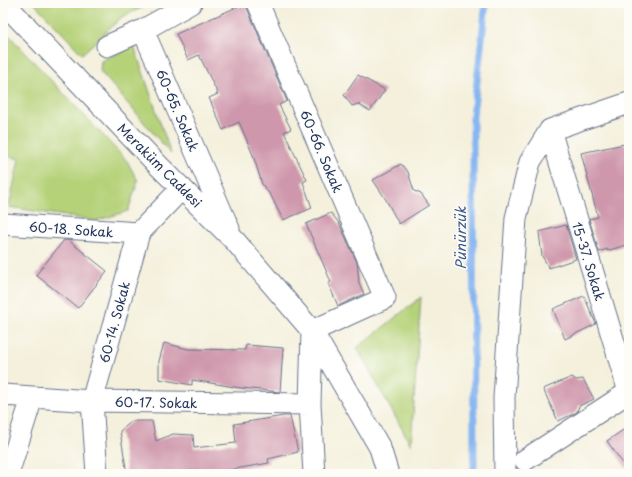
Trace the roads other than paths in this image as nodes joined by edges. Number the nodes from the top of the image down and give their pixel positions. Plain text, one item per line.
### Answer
1 (4, 3) edge
2 (191, 3) edge
3 (258, 3) edge
4 (143, 30) junction
5 (107, 46) dead end
6 (629, 104) edge
7 (550, 130) junction
8 (182, 188) junction
9 (3, 224) edge
10 (139, 233) junction
11 (235, 241) junction
12 (312, 331) junction
13 (629, 392) edge
14 (3, 395) edge
15 (32, 398) junction
16 (92, 401) junction
17 (310, 404) junction
18 (525, 460) dead end
19 (8, 474) edge
20 (97, 474) edge
21 (314, 474) edge
22 (388, 474) edge
23 (505, 474) edge

1 - 8 street, Meraküm Caddesi
2 - 4 street
3 - 12 street, 60-66. Sokak
4 - 5 street
4 - 11 street, 60-65. Sokak
6 - 7 street
7 - 13 street, 15-37. Sokak
7 - 23 street
8 - 10 street, 60-14. Sokak
8 - 11 street, Meraküm Caddesi
9 - 10 street, 60-18. Sokak
10 - 16 street, 60-14. Sokak
11 - 12 street, Meraküm Caddesi
12 - 17 street
12 - 22 street, Meraküm Caddesi
13 - 18 street
14 - 15 street, 60-17. Sokak
15 - 16 street, 60-17. Sokak
15 - 19 street
16 - 17 street, 60-17. Sokak
16 - 20 street, 60-14. Sokak
17 - 21 street

